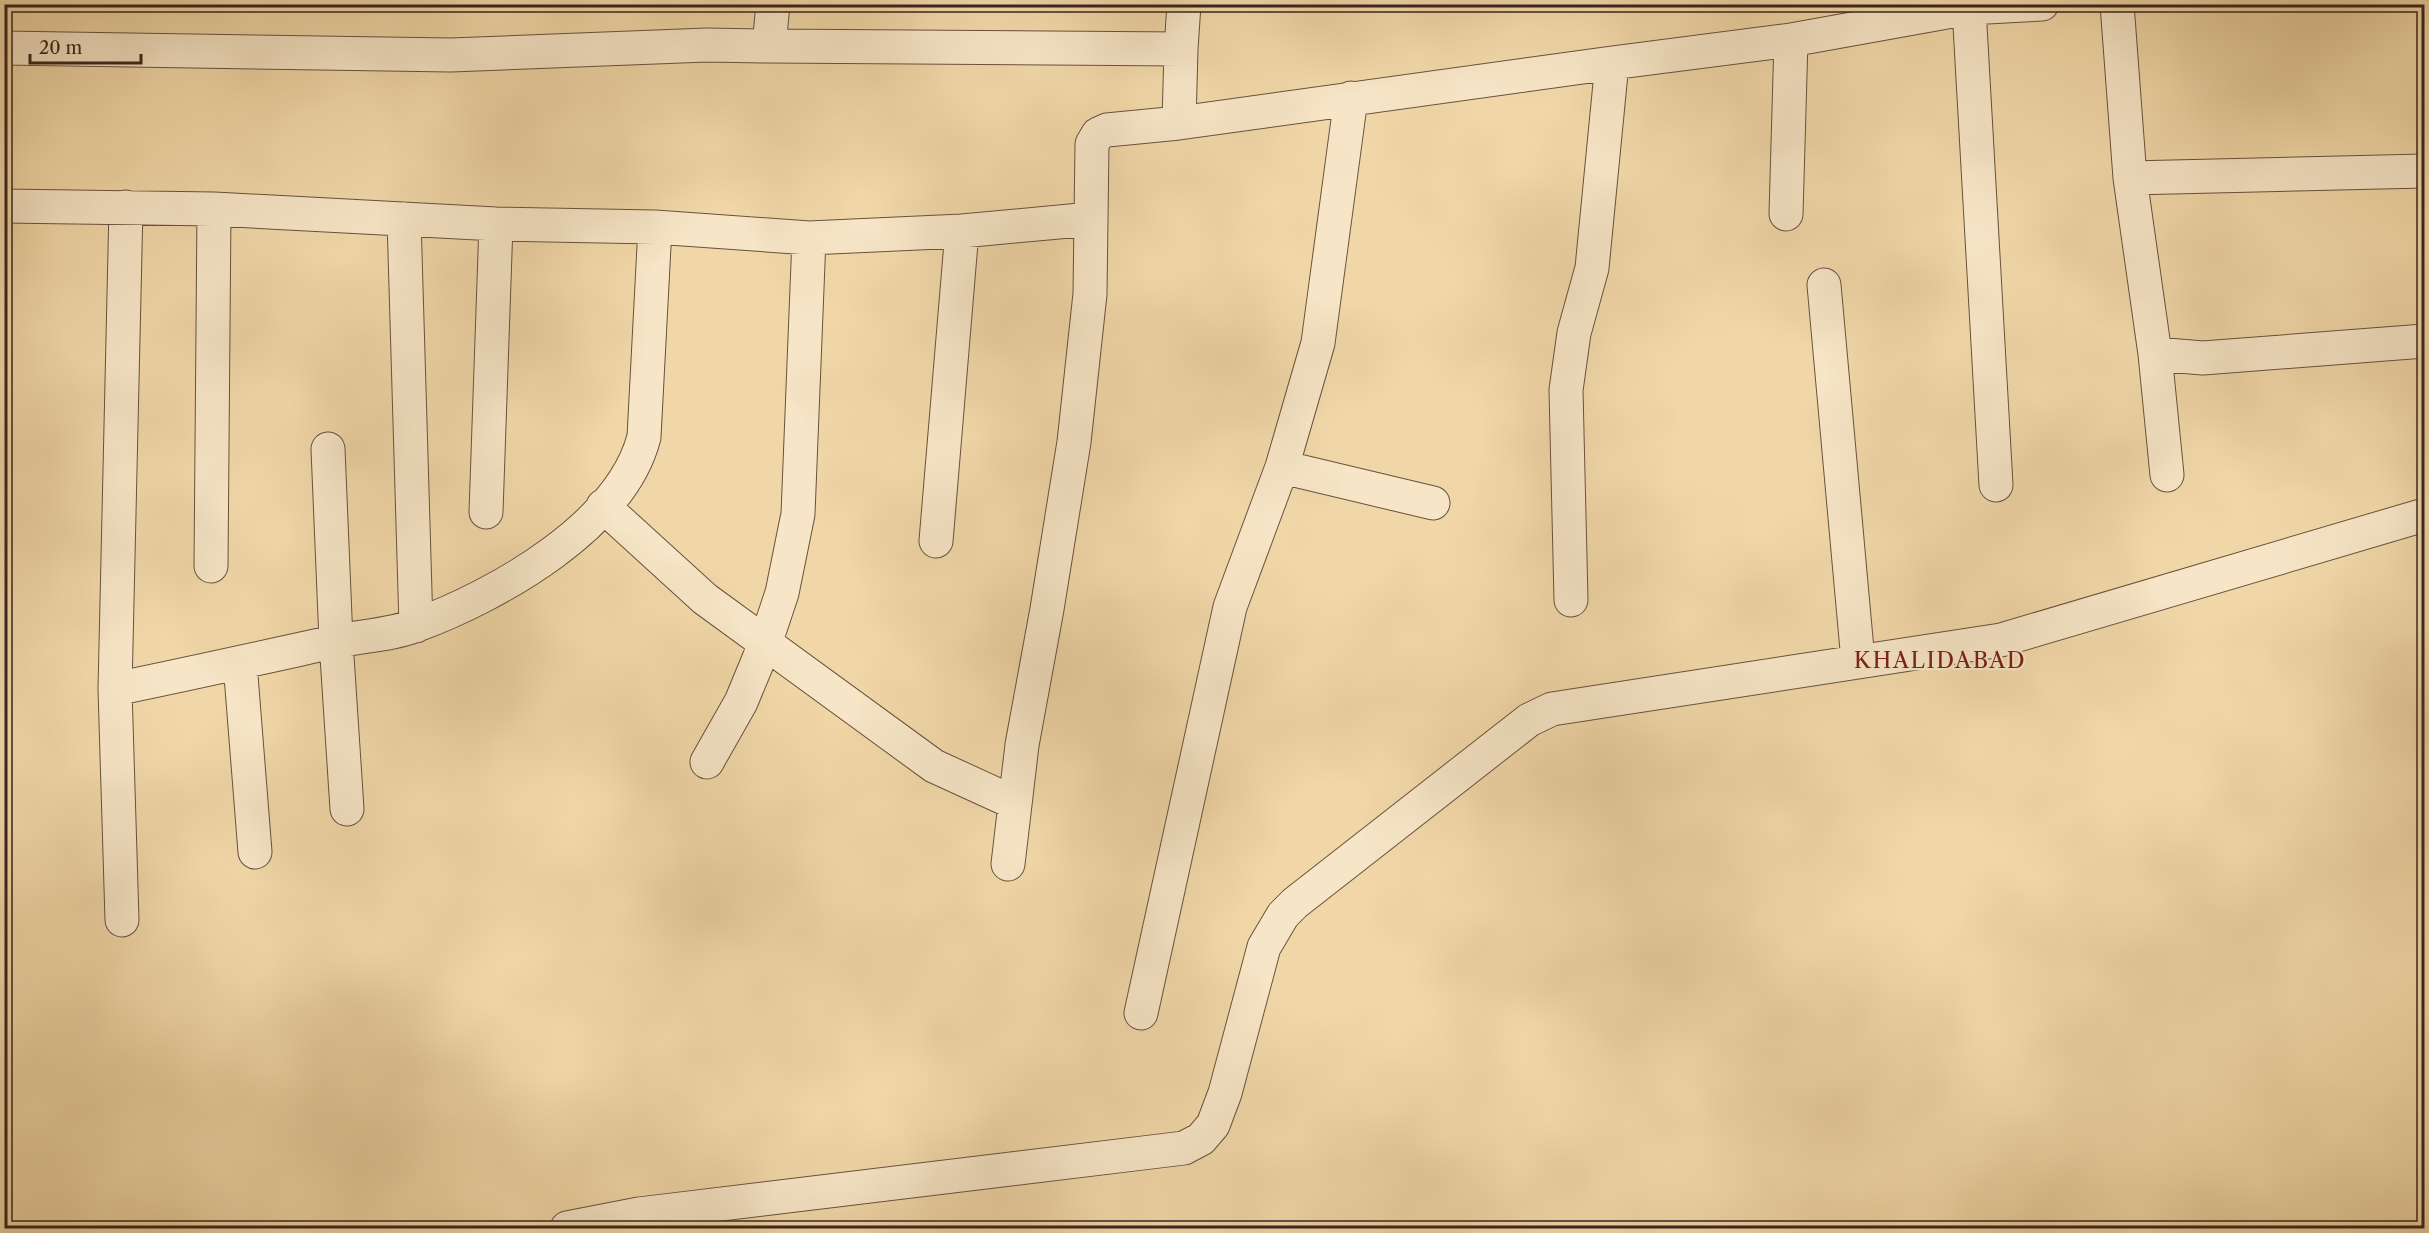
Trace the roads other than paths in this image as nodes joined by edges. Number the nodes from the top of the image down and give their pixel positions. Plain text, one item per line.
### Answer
1 (772, 4) edge
2 (1184, 4) edge
3 (2042, 4) edge
4 (2117, 4) edge
5 (1976, 7) edge
6 (1791, 40) junction
7 (769, 46) junction
8 (4, 48) edge
9 (1181, 49) junction
10 (1612, 63) junction
11 (1351, 98) junction
12 (1179, 123) junction
13 (2424, 171) edge
14 (2130, 178) junction
15 (4, 206) edge
16 (126, 207) junction
17 (214, 209) junction
18 (1786, 214) dead end
19 (404, 219) junction
20 (1091, 219) junction
21 (496, 224) junction
22 (655, 227) junction
23 (962, 231) junction
24 (809, 238) junction
25 (1824, 285) dead end
26 (2424, 341) edge
27 (2155, 354) junction
28 (328, 449) dead end
29 (1282, 467) junction
30 (2167, 475) dead end
31 (1996, 485) dead end
32 (1433, 503) dead end
33 (603, 506) junction
34 (486, 512) dead end
35 (2424, 515) edge
36 (936, 541) dead end
37 (211, 566) dead end
38 (1571, 600) dead end
39 (416, 626) junction
40 (336, 641) junction
41 (765, 644) junction
42 (1858, 661) junction
43 (240, 663) junction
44 (115, 688) junction
45 (707, 762) dead end
46 (1015, 803) junction
47 (347, 809) dead end
48 (255, 852) dead end
49 (1008, 864) dead end
50 (122, 920) dead end
51 (1141, 1013) dead end
52 (567, 1228) edge

1 - 7 street
2 - 9 street
3 - 5 street
4 - 14 street
5 - 6 street
5 - 31 street
6 - 10 street
6 - 18 street
7 - 8 street
7 - 9 street
9 - 12 street
10 - 11 street
10 - 38 street
11 - 12 street
11 - 29 street
12 - 20 street
13 - 14 street
14 - 27 street
15 - 16 street
16 - 17 street
16 - 44 street
17 - 19 street
17 - 37 street
19 - 21 street
19 - 39 street
20 - 23 street
20 - 46 street
21 - 22 street
21 - 34 street
22 - 24 street
22 - 33 street
23 - 24 street
23 - 36 street
24 - 41 street
25 - 42 street
26 - 27 street
27 - 30 street
28 - 40 street
29 - 32 street
29 - 51 street
33 - 39 street
33 - 41 street
35 - 42 street
39 - 40 street
40 - 43 street
40 - 47 street
41 - 45 street
41 - 46 street
42 - 52 street
43 - 44 street
43 - 48 street
44 - 50 street
46 - 49 street

